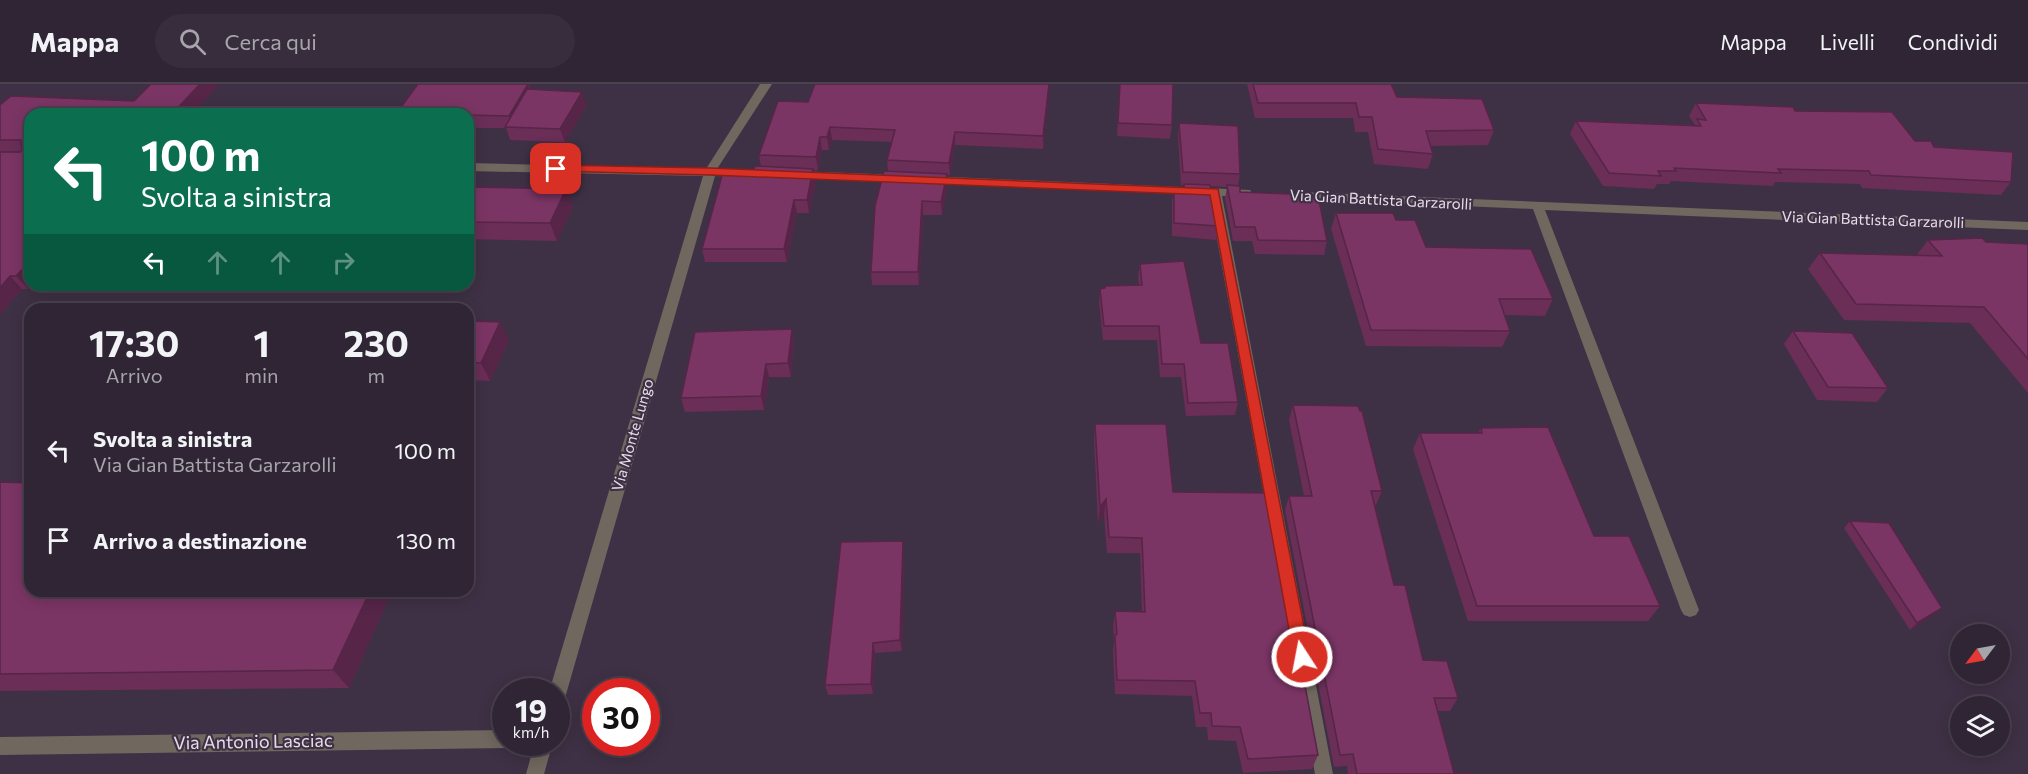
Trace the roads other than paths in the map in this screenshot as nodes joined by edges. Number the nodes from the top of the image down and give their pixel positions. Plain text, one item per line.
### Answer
1 (766, 84) edge
2 (474, 167) edge
3 (710, 171) junction
4 (757, 173) edge
5 (781, 174) edge
6 (1215, 192) junction
7 (1262, 194) edge
8 (1286, 195) edge
9 (1538, 207) junction
10 (2028, 226) edge
11 (1690, 610) dead end
12 (562, 678) edge
13 (492, 739) edge
14 (0, 746) edge
15 (540, 756) edge
16 (536, 774) edge
17 (1324, 774) edge

1 - 3 street, Via Monte Lungo
2 - 3 street
3 - 4 street
3 - 12 street, Via Monte Lungo
5 - 6 street
6 - 7 street
6 - 17 street
8 - 9 street, Via Gian Battista Garzarolli
9 - 10 street, Via Gian Battista Garzarolli
9 - 11 street
13 - 14 street, Via Antonio Lasciac
15 - 16 street

